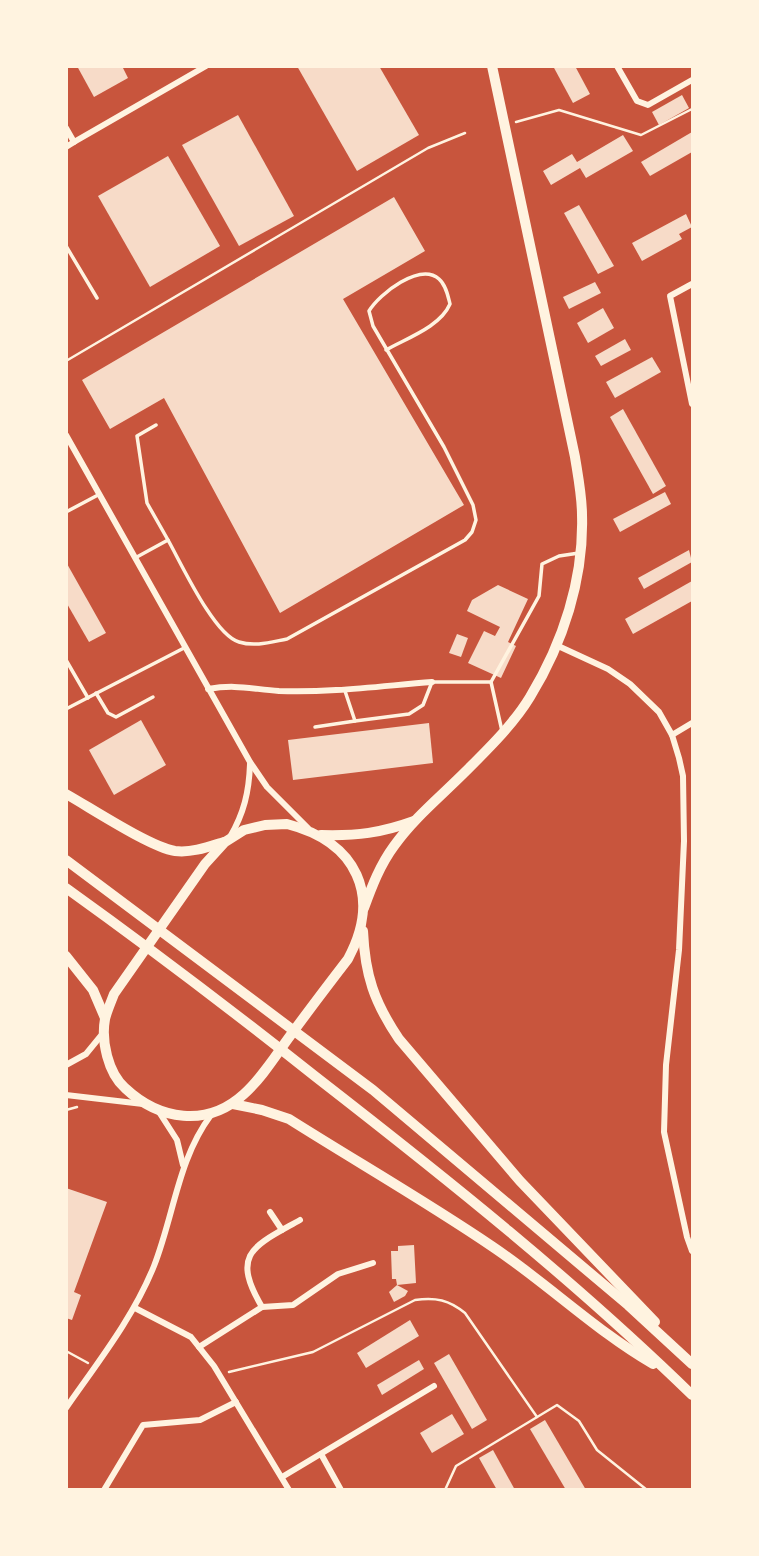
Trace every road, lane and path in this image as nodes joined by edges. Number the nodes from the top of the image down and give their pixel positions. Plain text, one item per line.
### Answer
1 (206, 66) edge
2 (492, 66) edge
3 (617, 66) edge
4 (692, 80) edge
5 (692, 109) edge
6 (516, 122) dead end
7 (66, 128) edge
8 (465, 133) dead end
9 (74, 142) junction
10 (66, 147) edge
11 (66, 246) edge
12 (692, 284) edge
13 (97, 298) dead end
14 (386, 349) junction
15 (66, 361) edge
16 (692, 404) edge
17 (156, 425) dead end
18 (66, 435) edge
19 (100, 494) junction
20 (66, 512) edge
21 (168, 540) junction
22 (581, 552) junction
23 (135, 558) junction
24 (556, 645) junction
25 (184, 648) junction
26 (66, 660) edge
27 (432, 682) junction
28 (491, 682) junction
29 (208, 689) junction
30 (344, 690) junction
31 (96, 693) junction
32 (153, 696) dead end
33 (88, 698) junction
34 (66, 709) edge
35 (355, 721) junction
36 (692, 723) edge
37 (315, 727) dead end
38 (503, 733) junction
39 (672, 735) junction
40 (250, 762) junction
41 (66, 794) edge
42 (415, 820) junction
43 (309, 830) junction
44 (321, 835) junction
45 (227, 840) junction
46 (66, 860) edge
47 (66, 888) edge
48 (364, 908) junction
49 (363, 924) junction
50 (66, 956) edge
51 (105, 1018) junction
52 (104, 1032) junction
53 (66, 1065) edge
54 (66, 1095) edge
55 (143, 1104) junction
56 (233, 1104) junction
57 (159, 1112) junction
58 (212, 1113) junction
59 (183, 1167) junction
60 (270, 1212) dead end
61 (300, 1220) dead end
62 (282, 1230) junction
63 (690, 1236) edge
64 (692, 1251) edge
65 (373, 1264) dead end
66 (262, 1307) junction
67 (135, 1308) junction
68 (199, 1347) junction
69 (66, 1351) edge
70 (692, 1363) edge
71 (94, 1368) junction
72 (219, 1375) junction
73 (673, 1376) junction
74 (434, 1386) dead end
75 (692, 1395) edge
76 (236, 1402) junction
77 (66, 1408) edge
78 (537, 1417) junction
79 (321, 1454) junction
80 (282, 1478) junction
81 (104, 1489) edge
82 (289, 1489) edge
83 (341, 1489) edge
84 (445, 1489) edge
85 (646, 1489) edge

1 - 9 street
2 - 22 main road
3 - 4 street
5 - 6 path
7 - 9 street
8 - 15 path
9 - 10 street
11 - 13 lane
12 - 16 street
14 - 14 lane
14 - 21 lane
17 - 21 lane
18 - 19 street
19 - 20 lane
19 - 23 street
21 - 23 lane
22 - 24 main road
22 - 28 lane
23 - 25 street
24 - 38 main road
24 - 39 street
25 - 29 street
25 - 31 lane
26 - 33 lane
27 - 28 lane
27 - 30 street
27 - 35 lane
28 - 38 lane
29 - 30 street
29 - 40 street
30 - 35 lane
31 - 32 lane
31 - 33 lane
33 - 34 lane
35 - 37 lane
36 - 39 street
38 - 42 main road
39 - 63 street
40 - 43 street
40 - 45 street
41 - 45 main road
42 - 44 main road
42 - 48 main road
43 - 44 main road
43 - 45 main road
44 - 48 main road
45 - 51 main road
46 - 70 main road
47 - 73 main road
48 - 49 main road
49 - 56 main road
49 - 70 main road
50 - 51 main road
51 - 52 main road
52 - 53 street
52 - 55 main road
54 - 55 street
55 - 57 main road
56 - 58 main road
56 - 73 main road
57 - 58 main road
57 - 59 street
58 - 59 street
59 - 67 street
60 - 62 street
61 - 62 street
62 - 66 street
63 - 64 street
65 - 66 street
66 - 68 street
67 - 68 street
67 - 71 street
68 - 72 street
69 - 71 path
71 - 77 street
72 - 76 street
72 - 78 path
73 - 75 main road
74 - 79 street
76 - 80 street
76 - 81 street
78 - 84 path
78 - 85 path
79 - 80 street
79 - 83 street
80 - 82 street

